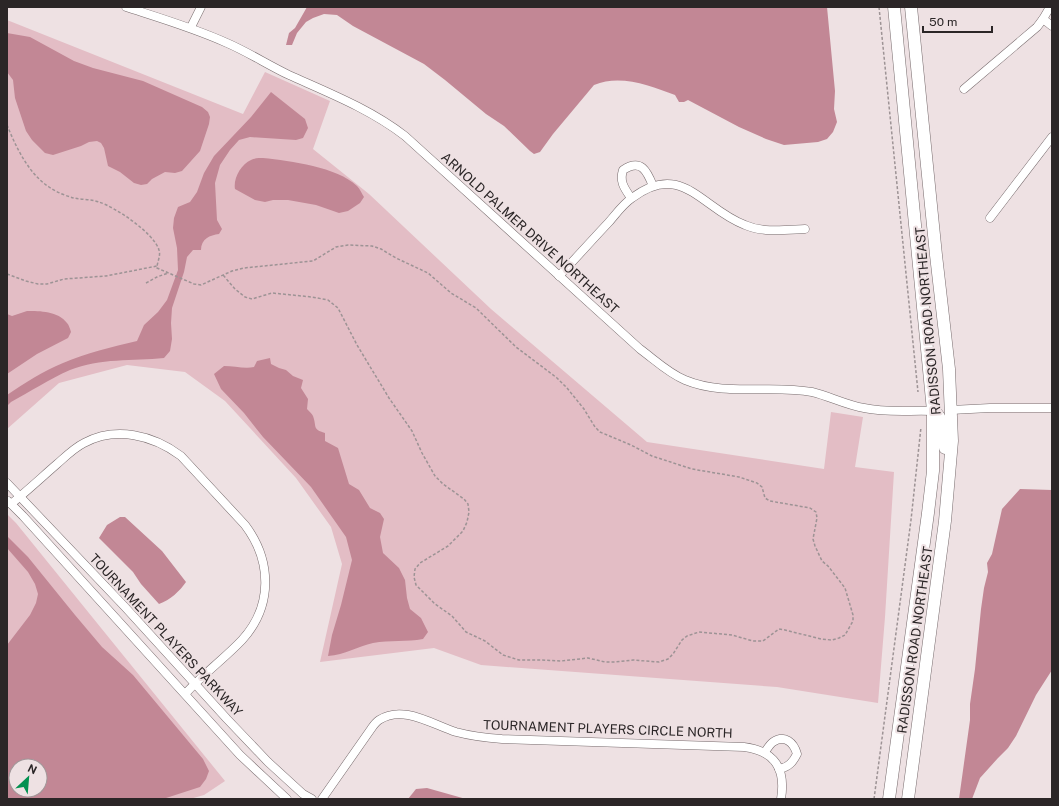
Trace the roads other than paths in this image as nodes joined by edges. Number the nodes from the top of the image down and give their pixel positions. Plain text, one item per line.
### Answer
1 (126, 7) edge
2 (201, 7) edge
3 (894, 7) edge
4 (911, 7) edge
5 (1050, 7) edge
6 (1043, 19) junction
7 (1052, 26) edge
8 (191, 28) junction
9 (964, 89) dead end
10 (1052, 137) edge
11 (653, 186) junction
12 (631, 198) junction
13 (990, 218) dead end
14 (805, 229) dead end
15 (559, 276) junction
16 (927, 339) junction
17 (1052, 408) edge
18 (951, 410) junction
19 (934, 411) junction
20 (950, 474) junction
21 (7, 483) edge
22 (20, 497) junction
23 (9, 502) edge
24 (194, 683) junction
25 (186, 693) junction
26 (765, 752) junction
27 (779, 769) junction
28 (287, 799) edge
29 (312, 799) edge
30 (322, 799) edge
31 (782, 799) edge
32 (889, 799) edge
33 (908, 799) edge

1 - 8 street, ARNOLD PALMER DRIVE NORTHEAST
2 - 8 street
3 - 16 main road, RADISSON ROAD NORTHEAST
4 - 18 main road, RADISSON ROAD NORTHEAST
5 - 6 street
6 - 7 street
6 - 9 street
8 - 15 street, ARNOLD PALMER DRIVE NORTHEAST
10 - 13 street
11 - 12 street
11 - 12 street
11 - 14 street
12 - 15 street
15 - 19 street, ARNOLD PALMER DRIVE NORTHEAST
16 - 18 main road
16 - 19 main road, RADISSON ROAD NORTHEAST
17 - 18 street
18 - 20 main road, RADISSON ROAD NORTHEAST
19 - 20 main road
19 - 32 main road, RADISSON ROAD NORTHEAST
20 - 33 main road, RADISSON ROAD NORTHEAST
21 - 22 street, TOURNAMENT PLAYERS PARKWAY
22 - 23 street
22 - 24 street, TOURNAMENT PLAYERS PARKWAY
22 - 24 street
23 - 25 street, TOURNAMENT PLAYERS PARKWAY
24 - 25 street
24 - 29 street, TOURNAMENT PLAYERS PARKWAY
25 - 28 street, TOURNAMENT PLAYERS PARKWAY
26 - 27 street
26 - 27 street
26 - 30 street, TOURNAMENT PLAYERS CIRCLE NORTH
27 - 31 street

